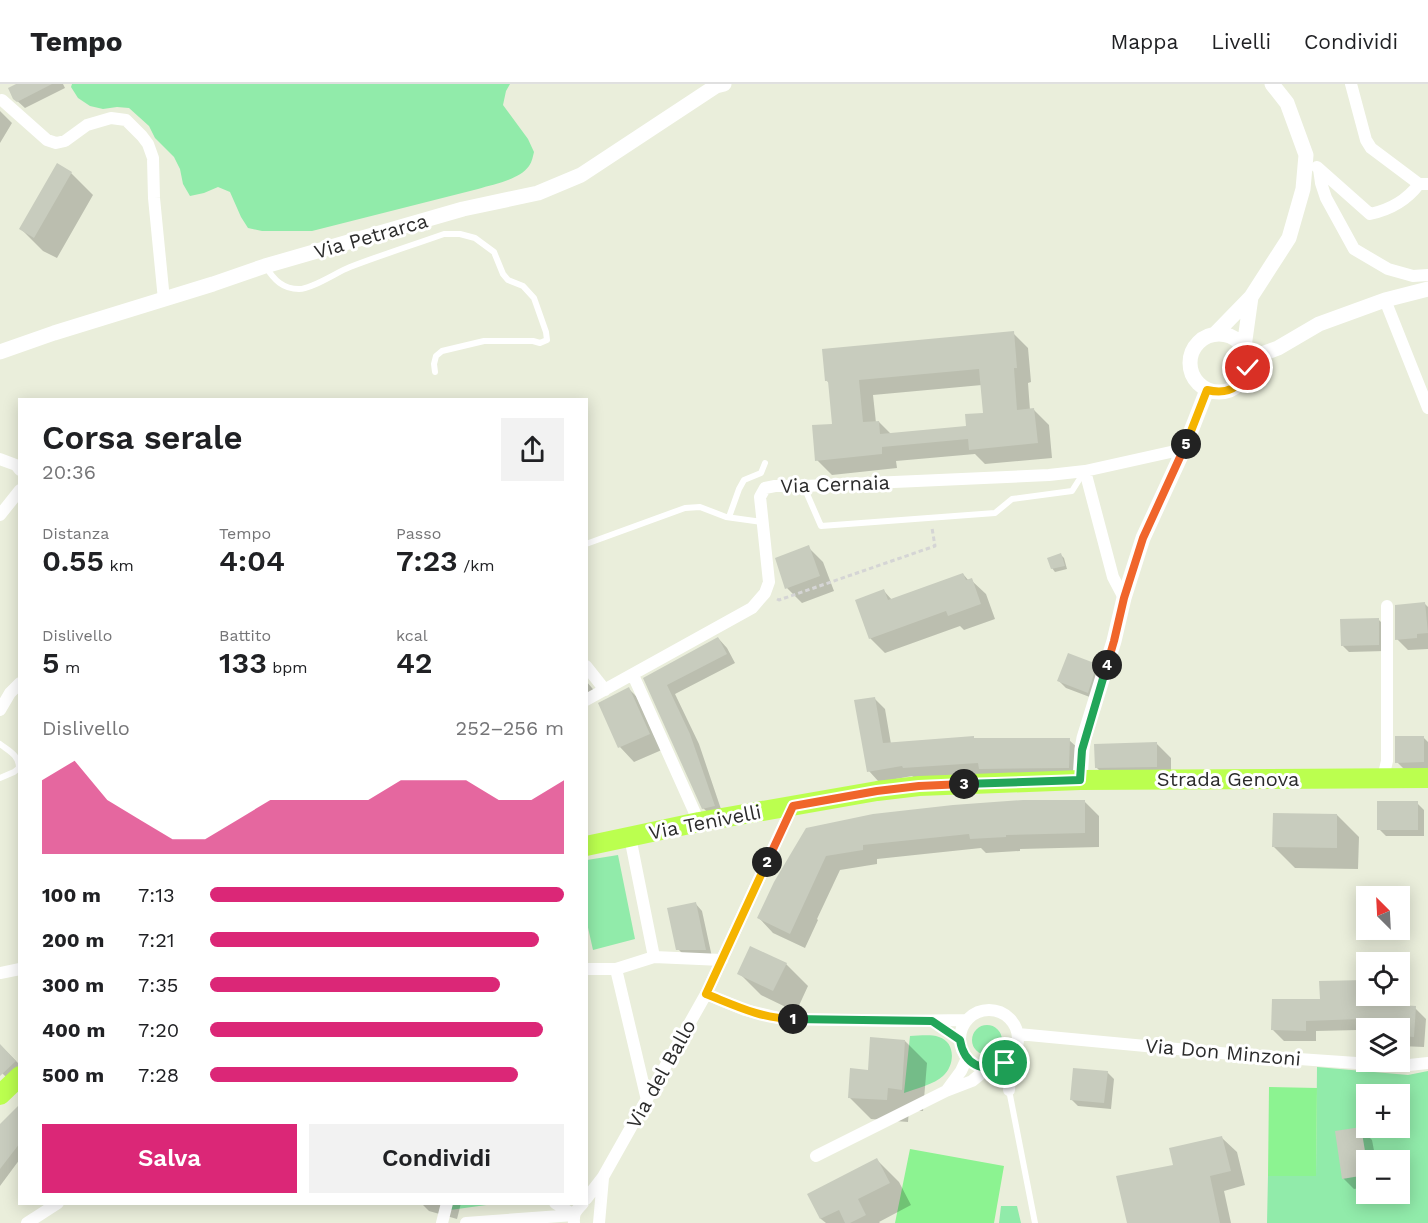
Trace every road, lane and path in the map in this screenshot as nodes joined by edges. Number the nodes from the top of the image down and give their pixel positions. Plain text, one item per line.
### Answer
1 (724, 84) edge
2 (1272, 84) edge
3 (1351, 84) edge
4 (2, 100) dead end
5 (1306, 155) junction
6 (1319, 169) junction
7 (1424, 184) edge
8 (265, 266) junction
9 (1428, 274) edge
10 (1428, 289) edge
11 (1251, 297) junction
12 (164, 300) junction
13 (1385, 300) junction
14 (1215, 334) junction
15 (0, 352) edge
16 (1246, 353) junction
17 (435, 372) dead end
18 (1207, 390) junction
19 (1428, 408) edge
20 (1184, 449) junction
21 (0, 459) edge
22 (765, 463) dead end
23 (18, 468) edge
24 (1085, 471) junction
25 (804, 486) junction
26 (18, 492) edge
27 (0, 515) edge
28 (729, 517) junction
29 (931, 518) junction
30 (762, 522) junction
31 (588, 543) edge
32 (765, 593) junction
33 (1124, 598) junction
34 (1387, 606) dead end
35 (588, 669) edge
36 (633, 675) junction
37 (18, 685) edge
38 (605, 690) junction
39 (588, 699) edge
40 (0, 710) edge
41 (0, 744) edge
42 (18, 759) edge
43 (18, 769) edge
44 (0, 778) edge
45 (1383, 778) junction
46 (1428, 778) edge
47 (1077, 780) junction
48 (793, 806) junction
49 (699, 822) junction
50 (630, 837) junction
51 (588, 846) edge
52 (654, 957) junction
53 (722, 960) junction
54 (18, 969) edge
55 (588, 969) edge
56 (616, 969) junction
57 (0, 973) edge
58 (706, 994) junction
59 (966, 1020) junction
60 (932, 1021) junction
61 (1018, 1034) junction
62 (960, 1040) junction
63 (967, 1058) junction
64 (1011, 1058) junction
65 (1428, 1063) edge
66 (990, 1068) junction
67 (18, 1078) edge
68 (946, 1090) junction
69 (1009, 1090) junction
70 (0, 1095) edge
71 (647, 1100) junction
72 (816, 1156) dead end
73 (603, 1177) junction
74 (588, 1198) edge
75 (55, 1205) edge
76 (446, 1205) edge
77 (563, 1205) edge
78 (588, 1205) edge
79 (580, 1209) edge
80 (599, 1218) edge
81 (27, 1223) edge
82 (442, 1223) edge
83 (466, 1223) edge
84 (1035, 1223) edge

1 - 8 street, Via Petrarca
2 - 5 street
3 - 7 street
4 - 12 street
5 - 6 street
5 - 11 street
6 - 7 street
6 - 9 street
8 - 12 street, Via Petrarca
8 - 17 lane
10 - 13 street
11 - 14 street
11 - 16 street
12 - 15 street, Via Petrarca
13 - 16 street
13 - 19 street
14 - 16 street
14 - 18 street
16 - 18 street
18 - 20 street
20 - 24 street, Via Cernaia
20 - 33 street
21 - 23 street
22 - 28 lane
24 - 25 street, Via Cernaia
24 - 29 lane
24 - 33 street
25 - 29 lane
25 - 30 street, Via Cernaia
26 - 27 street
28 - 30 lane
28 - 31 lane
29 - 32 path
30 - 32 street, Via Cernaia
32 - 36 street
33 - 47 street
34 - 45 street
35 - 38 street
36 - 38 street
36 - 49 street
37 - 40 street
38 - 39 street
41 - 42 lane
43 - 44 lane
45 - 46 main road, Strada Genova
45 - 47 main road, Strada Genova
47 - 48 main road, Via Tenivelli
48 - 49 main road, Via Tenivelli
48 - 53 street, Via del Ballo
49 - 50 main road, Via Tenivelli
50 - 51 main road, Via Tenivelli
50 - 52 street
52 - 53 street
52 - 56 street
53 - 58 street, Via del Ballo
54 - 57 street
55 - 56 street
56 - 71 street
58 - 60 street
58 - 71 street, Via del Ballo
59 - 60 street
59 - 61 street
59 - 62 street
60 - 62 street
61 - 64 street
61 - 65 street, Via Don Minzoni
62 - 63 street
63 - 66 street
63 - 68 street
64 - 66 street
64 - 69 street
66 - 68 street
66 - 69 street
67 - 70 main road
68 - 72 street
69 - 84 lane
71 - 73 street, Via del Ballo
73 - 74 street, Via del Ballo
73 - 80 street
75 - 81 street
76 - 82 street
77 - 79 street
78 - 80 street
79 - 83 street

